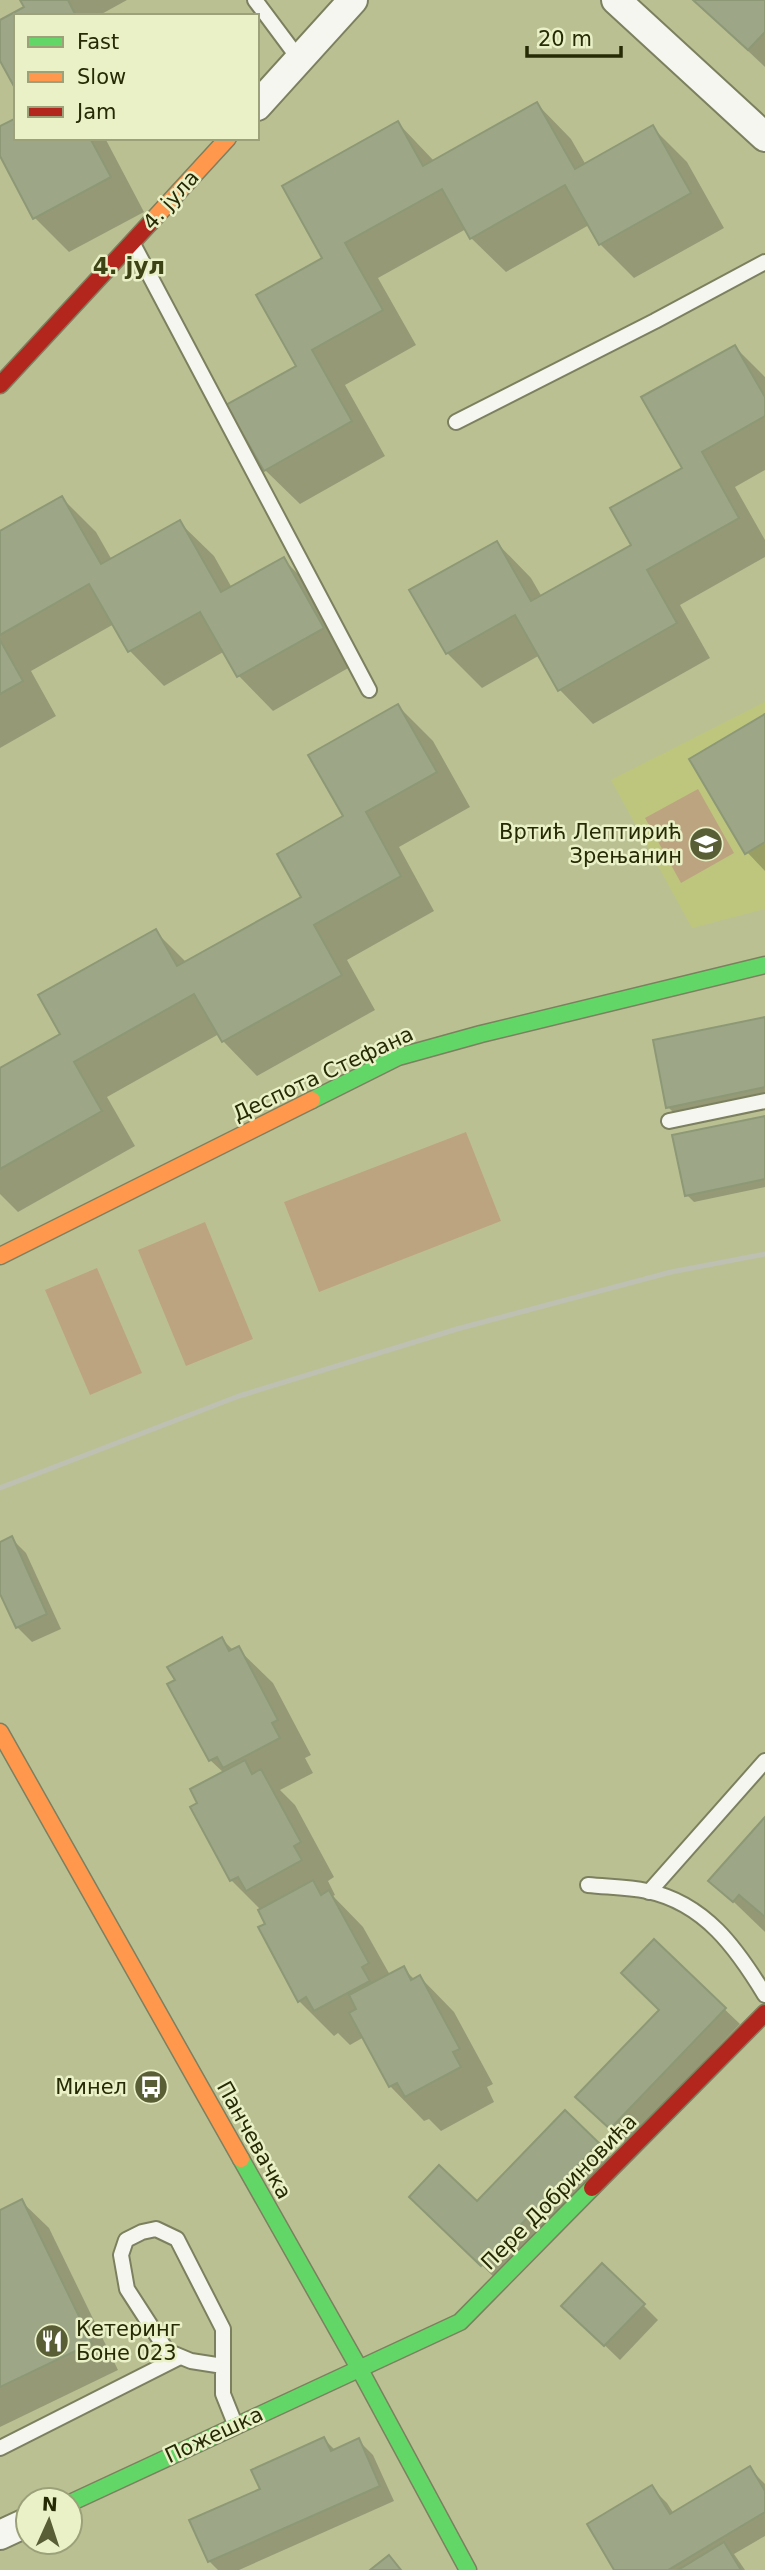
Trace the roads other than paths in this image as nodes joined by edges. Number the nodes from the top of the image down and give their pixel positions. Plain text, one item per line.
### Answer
1 (255, 0) edge
2 (353, 0) edge
3 (615, 0) edge
4 (299, 59) junction
5 (259, 104) edge
6 (765, 137) edge
7 (226, 140) edge
8 (132, 243) junction
9 (765, 261) edge
10 (2, 377) edge
11 (456, 422) dead end
12 (369, 690) dead end
13 (765, 965) edge
14 (765, 1101) edge
15 (670, 1121) dead end
16 (0, 1256) edge
17 (0, 1732) edge
18 (765, 1761) edge
19 (588, 1885) dead end
20 (649, 1892) junction
21 (765, 1995) edge
22 (765, 2013) edge
23 (180, 2357) junction
24 (223, 2366) junction
25 (359, 2368) junction
26 (236, 2425) junction
27 (0, 2448) edge
28 (84, 2496) edge
29 (468, 2570) edge

1 - 4 lane
2 - 4 street
3 - 6 street
4 - 5 street
7 - 8 street, 4. јула
8 - 10 street, 4. јула
8 - 12 lane
9 - 11 lane
13 - 16 street, Деспота Стефана
14 - 15 lane
17 - 25 street, Панчевачка
18 - 20 lane
19 - 20 lane
20 - 21 lane
22 - 25 street, Пере Добриновића
23 - 24 lane
23 - 24 lane
23 - 27 lane
24 - 26 lane
25 - 26 street, Пожешка
25 - 29 street, Панчевачка
26 - 28 street, Пожешка

